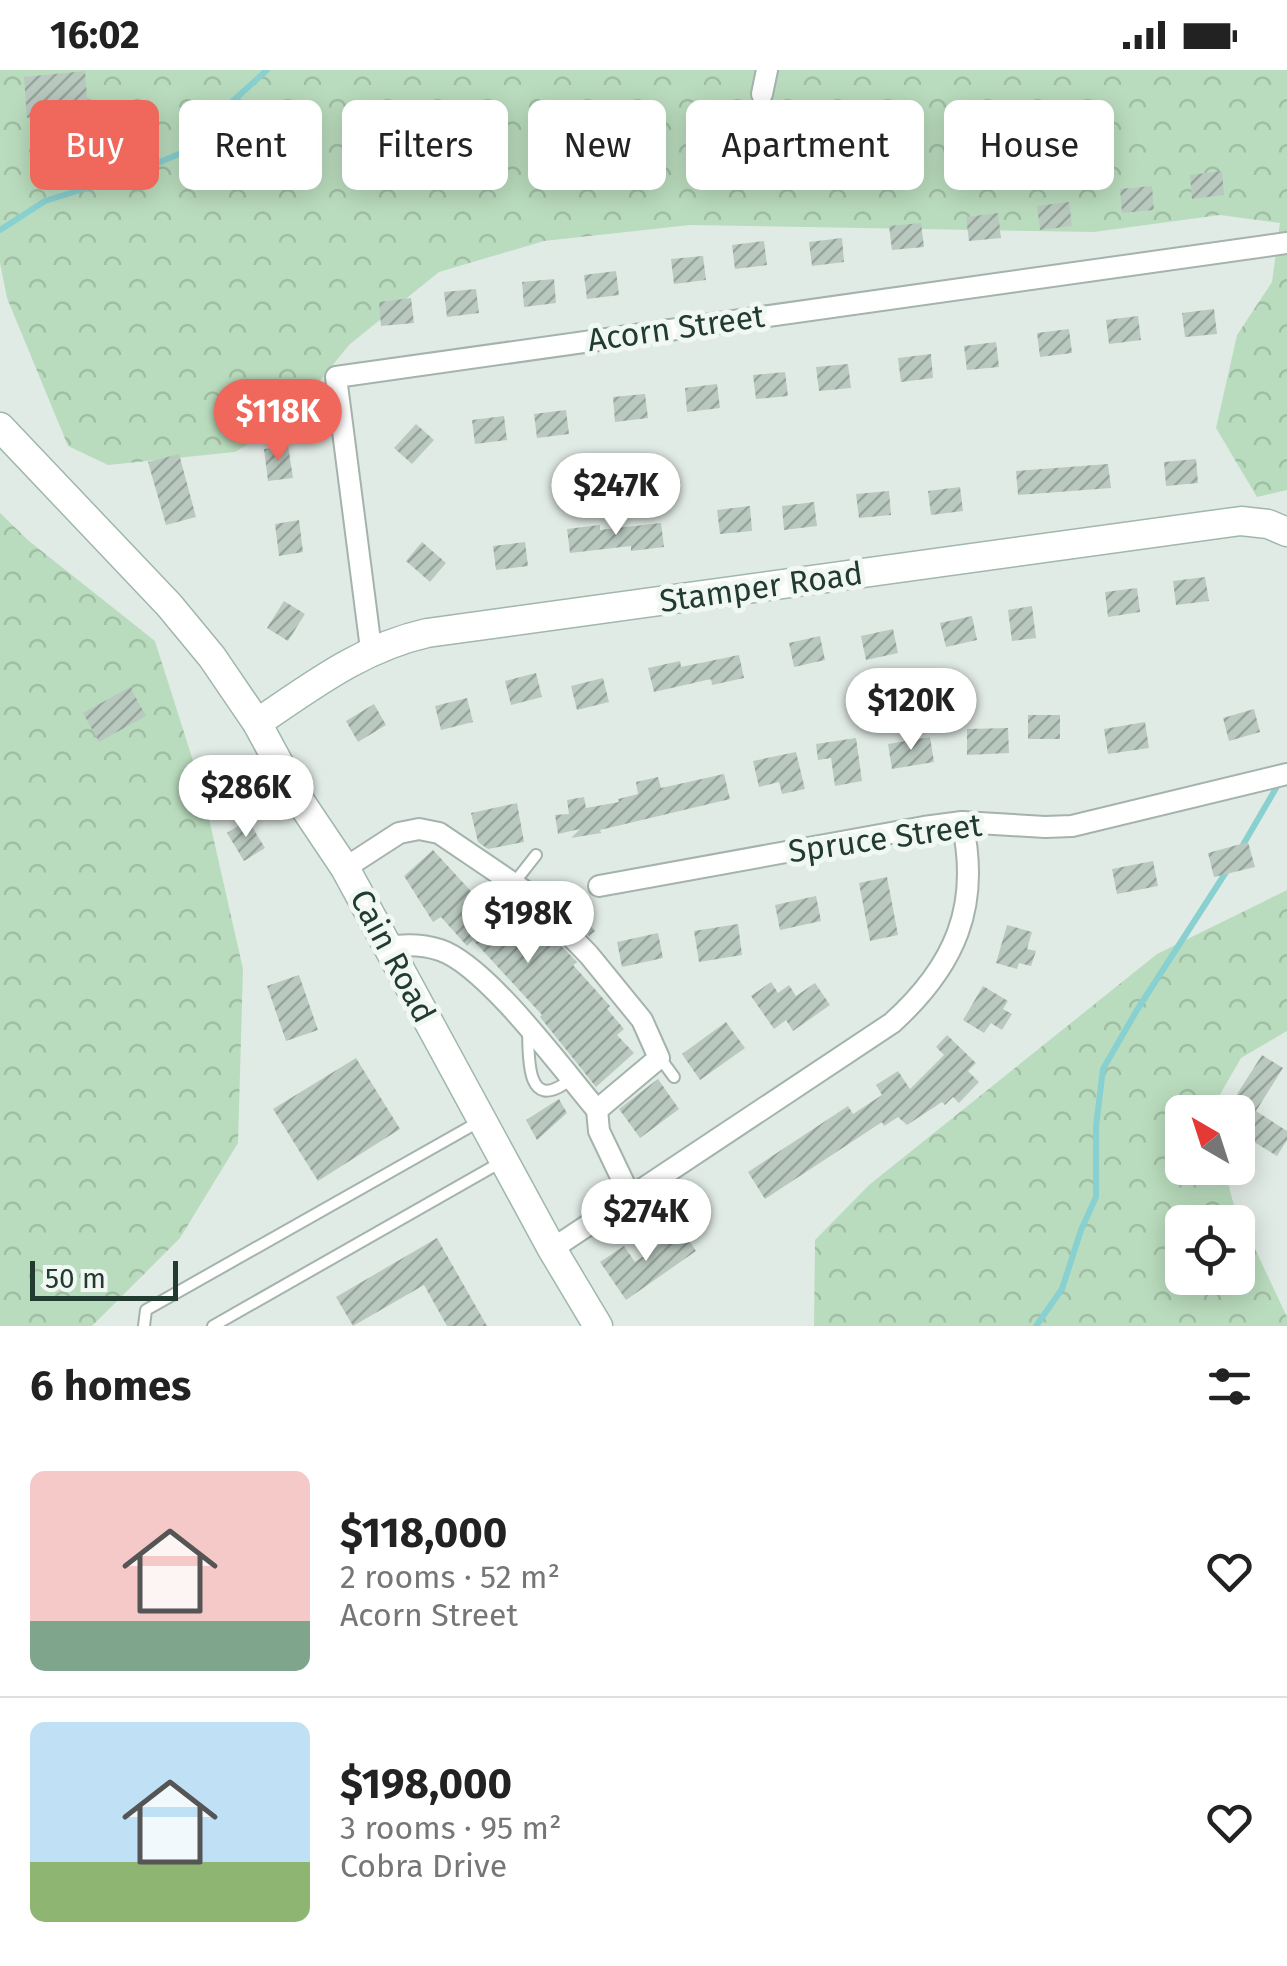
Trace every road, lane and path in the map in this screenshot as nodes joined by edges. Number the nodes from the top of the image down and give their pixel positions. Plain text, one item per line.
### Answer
1 (767, 70) edge
2 (762, 94) dead end
3 (1287, 243) edge
4 (0, 427) edge
5 (1287, 532) edge
6 (372, 649) junction
7 (257, 723) junction
8 (1287, 774) edge
9 (962, 822) junction
10 (536, 855) dead end
11 (345, 868) junction
12 (514, 884) junction
13 (599, 886) dead end
14 (387, 947) junction
15 (528, 1029) junction
16 (659, 1058) junction
17 (567, 1074) junction
18 (674, 1077) dead end
19 (597, 1110) junction
20 (482, 1120) junction
21 (504, 1160) junction
22 (631, 1198) junction
23 (552, 1249) junction
24 (144, 1326) edge
25 (213, 1326) edge
26 (598, 1326) edge

1 - 2 street
3 - 6 street, Acorn Street
4 - 7 main road, Cain Road
5 - 6 main road, Stamper Road
6 - 7 main road, Stamper Road
7 - 11 main road, Cain Road
8 - 9 street, Spruce Street
9 - 13 street, Spruce Street
9 - 22 street
10 - 12 lane
11 - 12 street
11 - 14 main road, Cain Road
12 - 16 street
14 - 15 street
14 - 20 main road, Cain Road
15 - 17 street
15 - 17 lane
16 - 18 lane
16 - 19 street
17 - 19 street
19 - 22 street
20 - 21 main road, Cain Road
20 - 24 lane
21 - 23 main road, Cain Road
21 - 25 lane
22 - 23 street
23 - 26 main road, Cain Road

